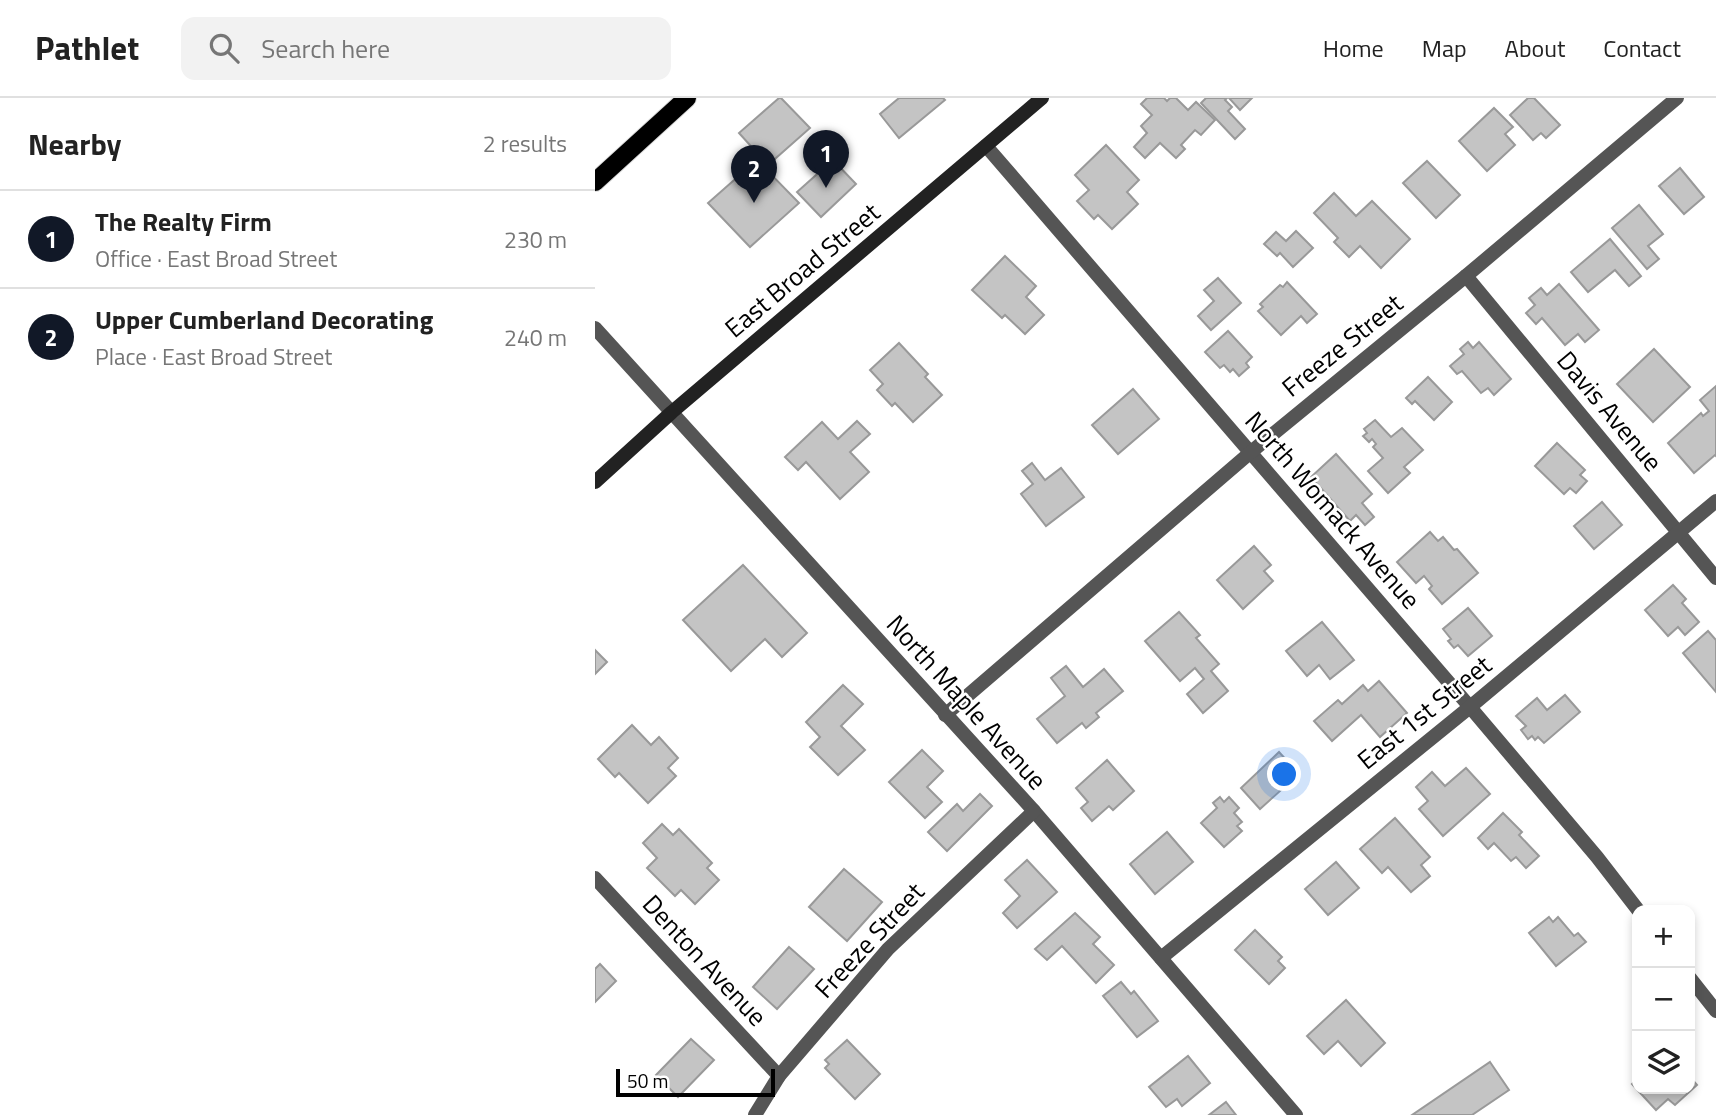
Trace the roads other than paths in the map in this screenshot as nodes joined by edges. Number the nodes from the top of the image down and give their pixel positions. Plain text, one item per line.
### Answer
1 (687, 98) edge
2 (1042, 98) edge
3 (1674, 99) edge
4 (986, 146) junction
5 (595, 182) edge
6 (1466, 276) junction
7 (595, 328) edge
8 (672, 412) junction
9 (1251, 452) junction
10 (595, 482) edge
11 (1716, 502) edge
12 (1678, 533) junction
13 (1716, 578) edge
14 (1470, 707) junction
15 (945, 715) junction
16 (1034, 811) junction
17 (595, 878) edge
18 (1634, 905) edge
19 (1161, 958) junction
20 (1695, 984) edge
21 (1716, 1011) edge
22 (779, 1076) junction
23 (755, 1115) edge
24 (1296, 1115) edge

1 - 5 main road
2 - 4 street, East Broad Street
3 - 6 street, Freeze Street
4 - 8 street, East Broad Street
4 - 9 street, North Womack Avenue
6 - 9 street, Freeze Street
6 - 12 street, Davis Avenue
7 - 8 street, North Maple Avenue
8 - 10 street, East Broad Street
8 - 15 street, North Maple Avenue
9 - 14 street, North Womack Avenue
9 - 15 street, Freeze Street
11 - 12 street, East 1st Street
12 - 13 street, Davis Avenue
12 - 14 street, East 1st Street
14 - 18 street, North Womack Avenue
14 - 19 street, East 1st Street
15 - 16 street, North Maple Avenue
16 - 19 street, North Maple Avenue
16 - 22 street, Freeze Street
17 - 22 street, Denton Avenue
19 - 24 street, North Maple Avenue
20 - 21 street
22 - 23 street, Freeze Street

